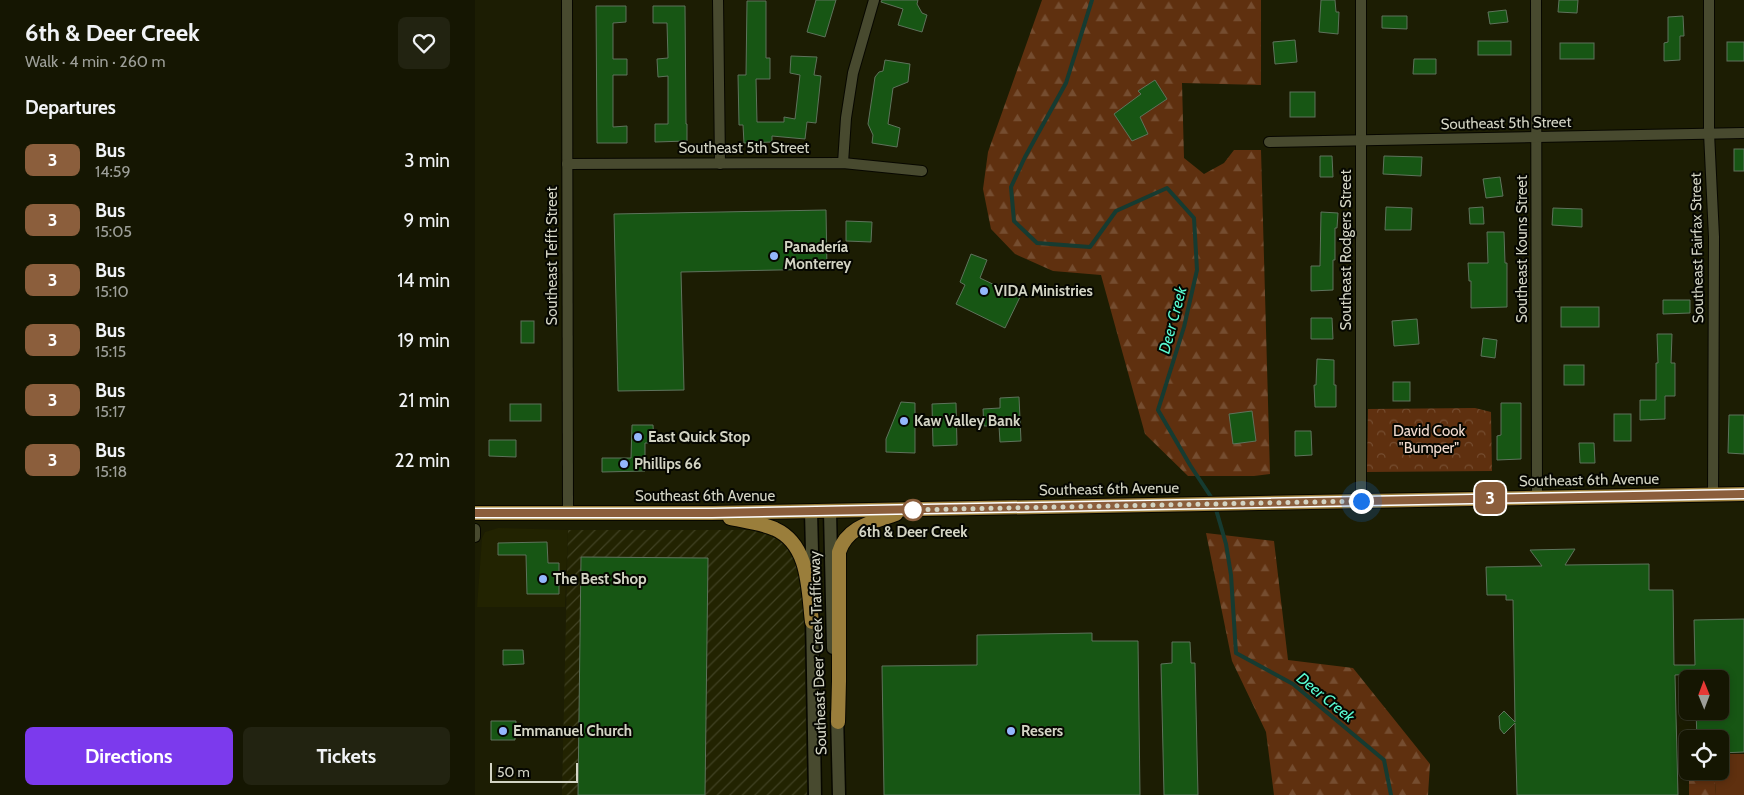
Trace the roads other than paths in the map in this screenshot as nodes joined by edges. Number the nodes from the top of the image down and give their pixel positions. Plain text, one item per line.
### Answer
1 (567, 0) edge
2 (719, 0) edge
3 (874, 0) edge
4 (1361, 0) edge
5 (1536, 0) edge
6 (1709, 0) edge
7 (1709, 133) junction
8 (1744, 133) edge
9 (1537, 137) junction
10 (1361, 141) junction
11 (1269, 142) dead end
12 (843, 163) junction
13 (567, 164) junction
14 (720, 164) junction
15 (922, 171) dead end
16 (1744, 494) edge
17 (1713, 495) junction
18 (1537, 497) junction
19 (1361, 501) junction
20 (907, 510) junction
21 (811, 511) junction
22 (830, 511) junction
23 (568, 512) junction
24 (475, 513) edge
25 (712, 513) junction
26 (475, 529) edge
27 (475, 537) edge
28 (812, 622) junction
29 (838, 722) junction
30 (815, 795) edge
31 (839, 795) edge

1 - 13 street, Southeast Tefft Street
2 - 14 street
3 - 12 street
4 - 10 street, Southeast Rodgers Street
5 - 9 street, Southeast Kouns Street
6 - 7 street, Southeast Fairfax Street
7 - 8 street, Southeast 5th Street
7 - 9 street, Southeast 5th Street
7 - 17 street, Southeast Fairfax Street
9 - 10 street, Southeast 5th Street
9 - 18 street, Southeast Kouns Street
10 - 11 street, Southeast 5th Street
10 - 19 street, Southeast Rodgers Street
12 - 14 street, Southeast 5th Street
12 - 15 street, Southeast 5th Street
13 - 14 street, Southeast 5th Street
13 - 23 street, Southeast Tefft Street
16 - 17 main road, Southeast 6th Avenue
17 - 18 main road, Southeast 6th Avenue
18 - 19 main road, Southeast 6th Avenue
19 - 20 main road, Southeast 6th Avenue
20 - 22 main road, Southeast 6th Avenue
20 - 29 main road
21 - 22 main road, Southeast 6th Avenue
21 - 25 main road, Southeast 6th Avenue
21 - 28 street, Southeast Deer Creek Trafficway
22 - 29 street, Southeast Deer Creek Trafficway
23 - 24 main road, Southeast 6th Avenue
23 - 25 main road, Southeast 6th Avenue
25 - 28 main road
26 - 27 street
28 - 30 street, Southeast Deer Creek Trafficway
29 - 31 street, Southeast Deer Creek Trafficway

